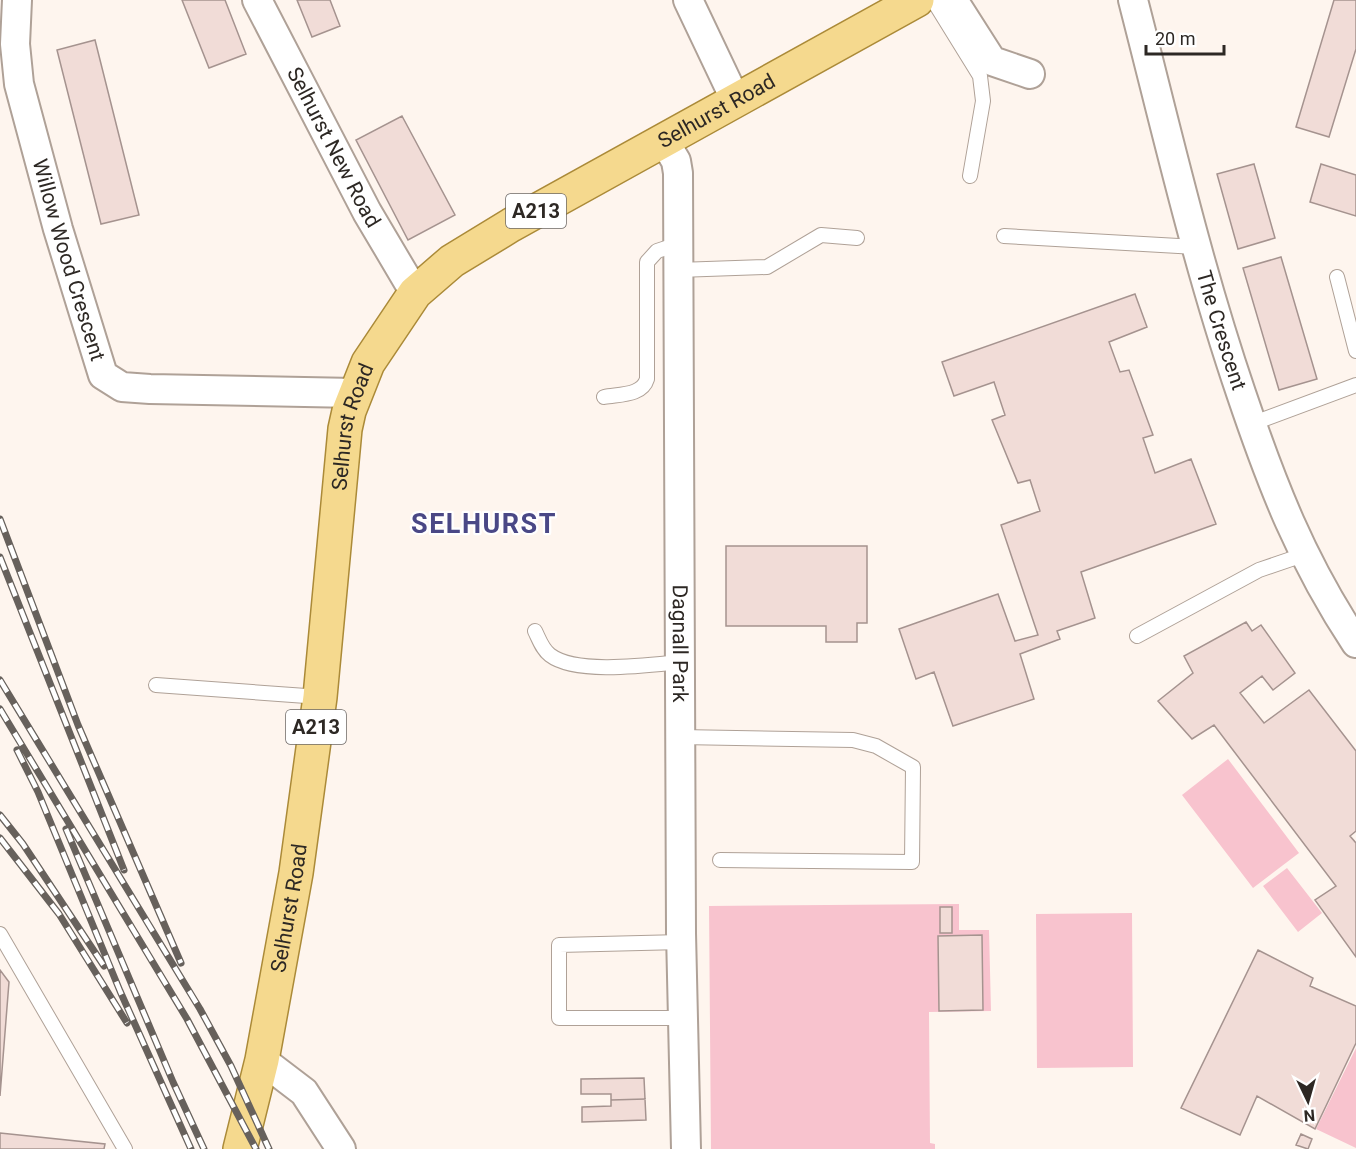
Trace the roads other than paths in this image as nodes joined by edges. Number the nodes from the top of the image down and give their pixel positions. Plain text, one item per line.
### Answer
1 (17, 0) edge
2 (257, 0) edge
3 (688, 0) edge
4 (917, 0) edge
5 (933, 0) edge
6 (953, 0) edge
7 (1133, 0) edge
8 (1030, 74) dead end
9 (736, 101) junction
10 (664, 141) junction
11 (970, 176) dead end
12 (1004, 236) dead end
13 (857, 238) dead end
14 (1196, 247) junction
15 (678, 257) junction
16 (1337, 277) dead end
17 (415, 293) junction
18 (1356, 351) edge
19 (1356, 385) edge
20 (355, 393) junction
21 (604, 397) dead end
22 (1251, 423) junction
23 (1303, 555) junction
24 (535, 631) dead end
25 (1137, 636) dead end
26 (1355, 639) edge
27 (680, 662) junction
28 (156, 685) dead end
29 (320, 697) junction
30 (680, 737) junction
31 (720, 860) dead end
32 (0, 934) edge
33 (682, 942) junction
34 (682, 1018) junction
35 (262, 1060) junction
36 (124, 1149) edge
37 (240, 1149) edge
38 (341, 1149) edge
39 (686, 1149) edge

1 - 20 street, Willow Wood Crescent
2 - 17 street, Selhurst New Road
3 - 9 street
4 - 9 main road, Selhurst Road / A213
5 - 11 lane
6 - 8 street
7 - 14 street, The Crescent
9 - 10 main road, Selhurst Road / A213
10 - 15 street, Dagnall Park
10 - 17 main road, Selhurst Road / A213
12 - 14 lane
13 - 15 lane
14 - 22 street, The Crescent
15 - 21 lane
15 - 27 street, Dagnall Park
16 - 18 lane
17 - 20 main road, Selhurst Road / A213
19 - 22 lane
20 - 29 main road, Selhurst Road / A213
22 - 23 street, The Crescent
23 - 25 lane
23 - 26 street, The Crescent
24 - 27 lane
27 - 30 street, Dagnall Park
28 - 29 lane
29 - 35 main road, Selhurst Road / A213
30 - 31 lane
30 - 33 street, Dagnall Park
32 - 36 lane
33 - 34 street, Dagnall Park
33 - 34 lane
34 - 39 street, Dagnall Park
35 - 37 main road, Selhurst Road / A213
35 - 38 street

